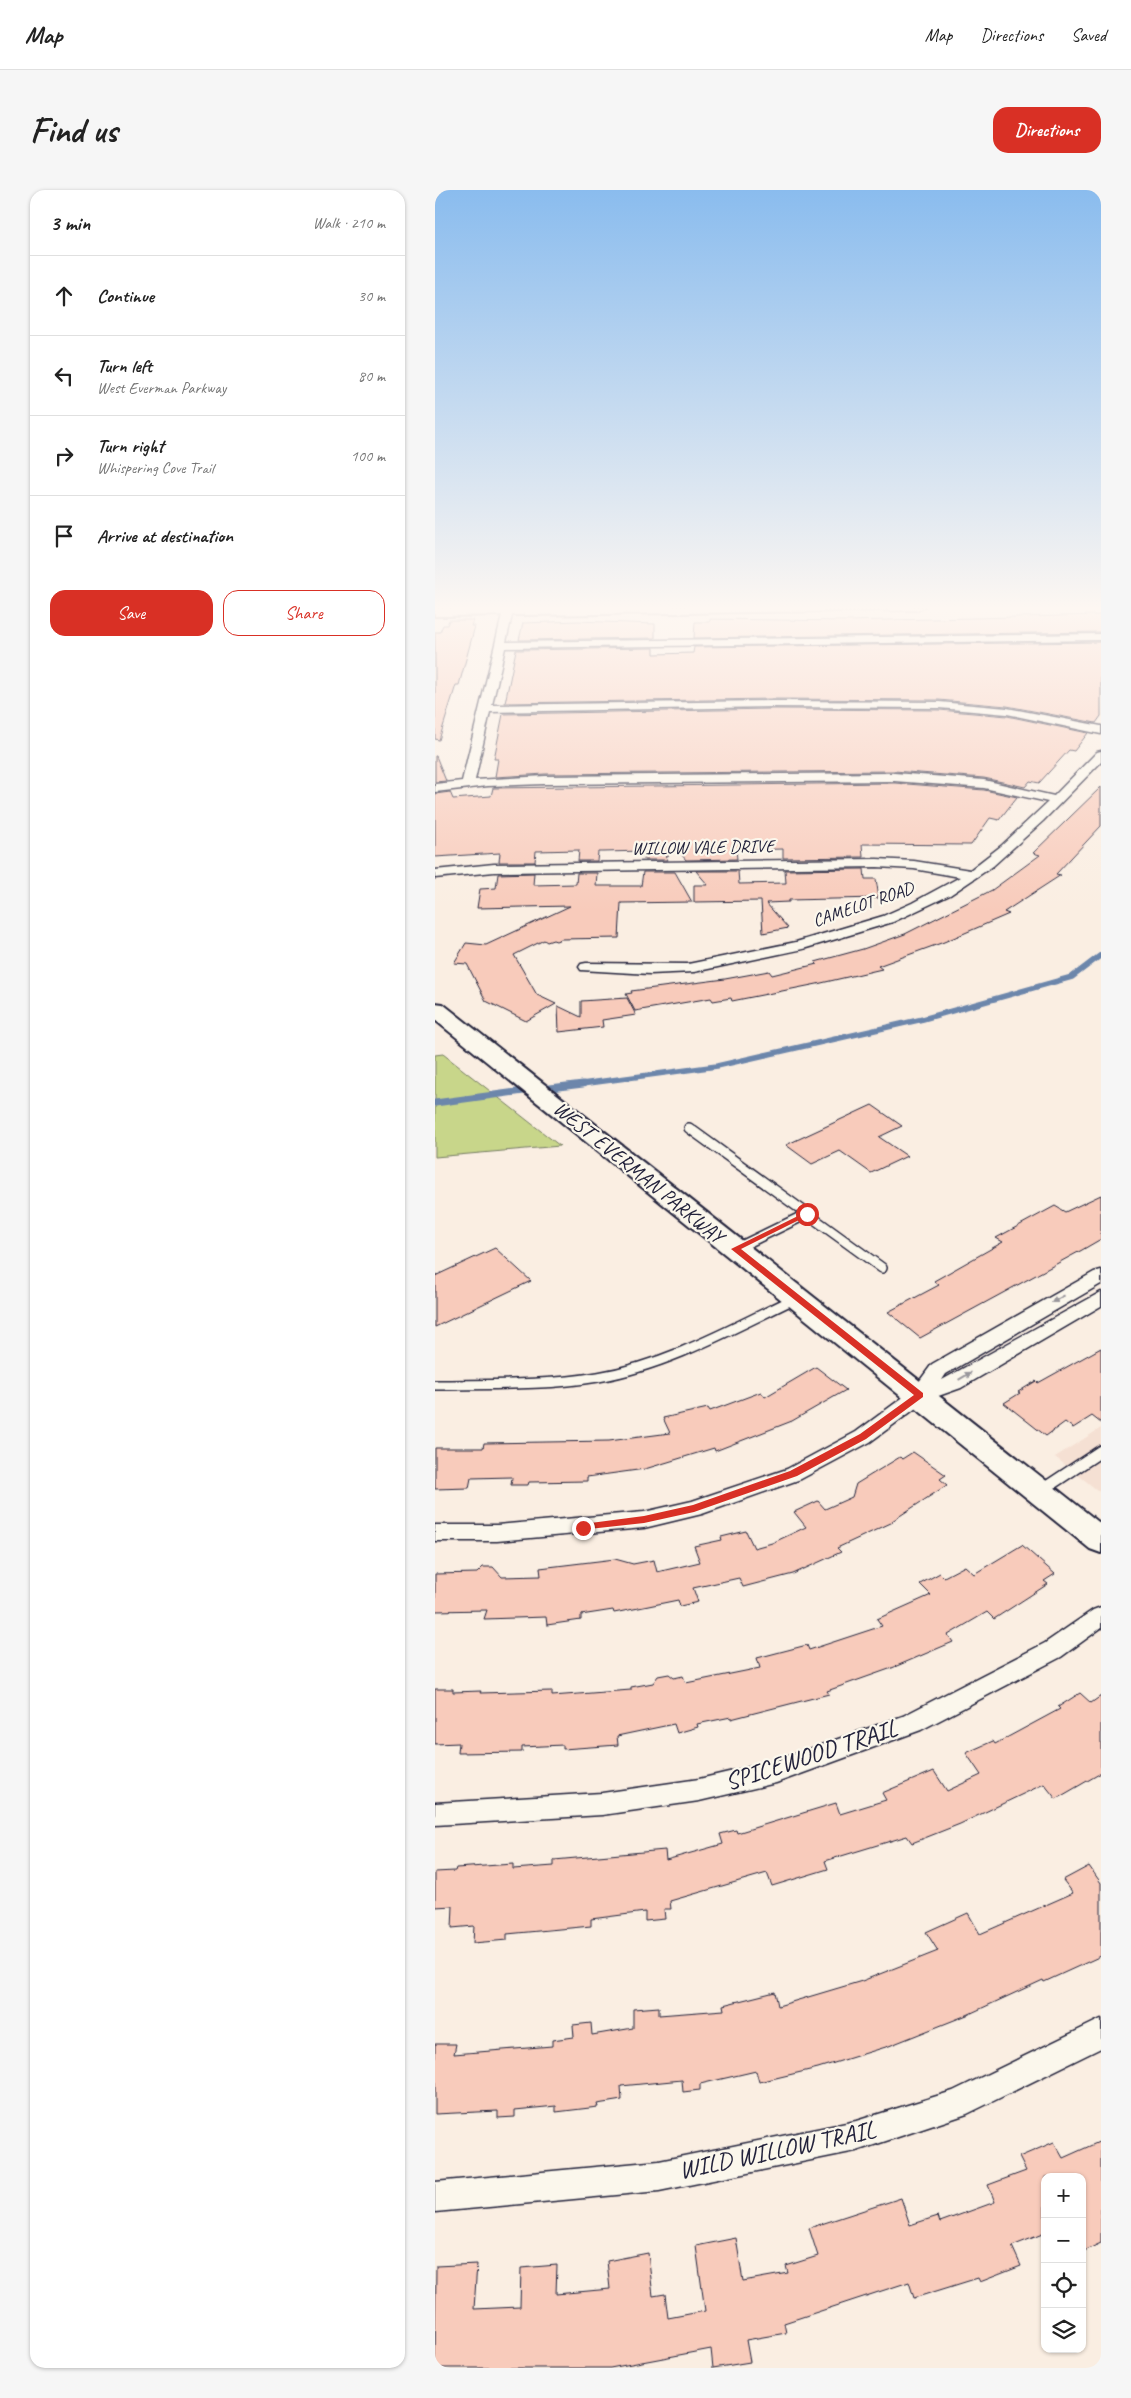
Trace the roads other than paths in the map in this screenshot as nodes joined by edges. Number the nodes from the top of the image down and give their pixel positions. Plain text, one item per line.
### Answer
1 (563, 708) edge
2 (969, 708) edge
3 (485, 709) joint
4 (1101, 730) edge
5 (1101, 755) edge
6 (468, 784) junction
7 (435, 788) edge
8 (1055, 800) junction
9 (435, 874) edge
10 (972, 875) junction
11 (586, 967) dead end
12 (435, 1009) edge
13 (510, 1069) joint
14 (689, 1128) dead end
15 (595, 1137) joint
16 (807, 1214) junction
17 (735, 1249) junction
18 (882, 1268) dead end
19 (1101, 1276) edge
20 (796, 1298) junction
21 (1101, 1298) edge
22 (995, 1336) junction
23 (1012, 1349) junction
24 (435, 1385) edge
25 (920, 1395) junction
26 (1101, 1451) edge
27 (1039, 1491) junction
28 (435, 1533) edge
29 (1101, 1541) edge
30 (1101, 1616) edge
31 (435, 1814) edge
32 (1101, 2033) edge
33 (435, 2197) edge

1 - 3 street
2 - 4 street
3 - 6 street
5 - 8 street, CAMELOT ROAD
6 - 7 street
6 - 8 street
8 - 10 street, CAMELOT ROAD
9 - 10 street, WILLOW VALE DRIVE
10 - 11 street, CAMELOT ROAD
12 - 13 street, WEST EVERMAN PARKWAY
13 - 15 street, WEST EVERMAN PARKWAY
14 - 16 lane
15 - 17 street, WEST EVERMAN PARKWAY
16 - 17 lane
16 - 18 lane
17 - 20 street, WEST EVERMAN PARKWAY
19 -> 22 street
20 - 24 lane
20 - 25 street, WEST EVERMAN PARKWAY
21 - 23 street
22 - 23 street
22 - 25 street
25 -> 23 street
25 - 27 street, WEST EVERMAN PARKWAY
25 - 28 street
26 - 27 lane
27 - 29 street, WEST EVERMAN PARKWAY
30 - 31 street, SPICEWOOD TRAIL
32 - 33 street, WILD WILLOW TRAIL

